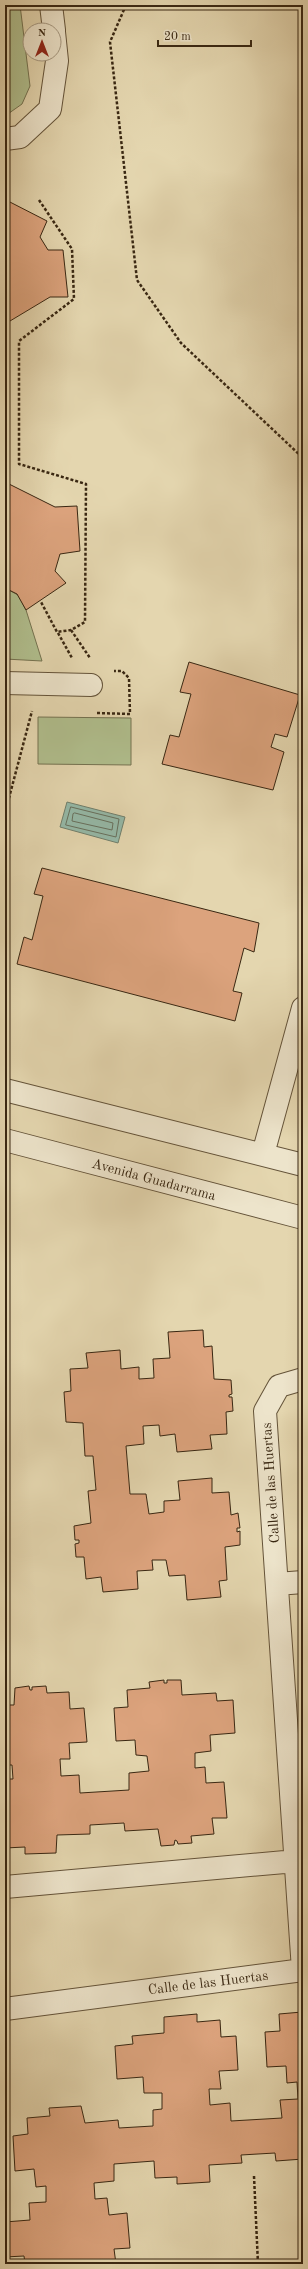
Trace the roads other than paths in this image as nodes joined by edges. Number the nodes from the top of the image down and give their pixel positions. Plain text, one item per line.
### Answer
1 (51, 5) edge
2 (53, 22) edge
3 (57, 62) edge
4 (5, 139) edge
5 (5, 683) edge
6 (91, 685) dead end
7 (303, 1008) edge
8 (5, 1090) edge
9 (5, 1140) edge
10 (264, 1154) junction
11 (303, 1164) edge
12 (303, 1218) edge
13 (303, 1379) edge
14 (303, 1582) edge
15 (277, 1584) junction
16 (295, 1726) edge
17 (296, 1861) junction
18 (5, 1887) edge
19 (5, 2009) edge

1 - 2 street
3 - 4 street
5 - 6 street
7 - 10 street
8 - 10 street
9 - 12 street, Avenida Guadarrama
10 - 11 street
13 - 15 street, Calle de las Huertas
14 - 15 street
15 - 16 street, Calle de las Huertas
16 - 17 street, Calle de las Huertas
17 - 18 street
17 - 19 street, Calle de las Huertas

